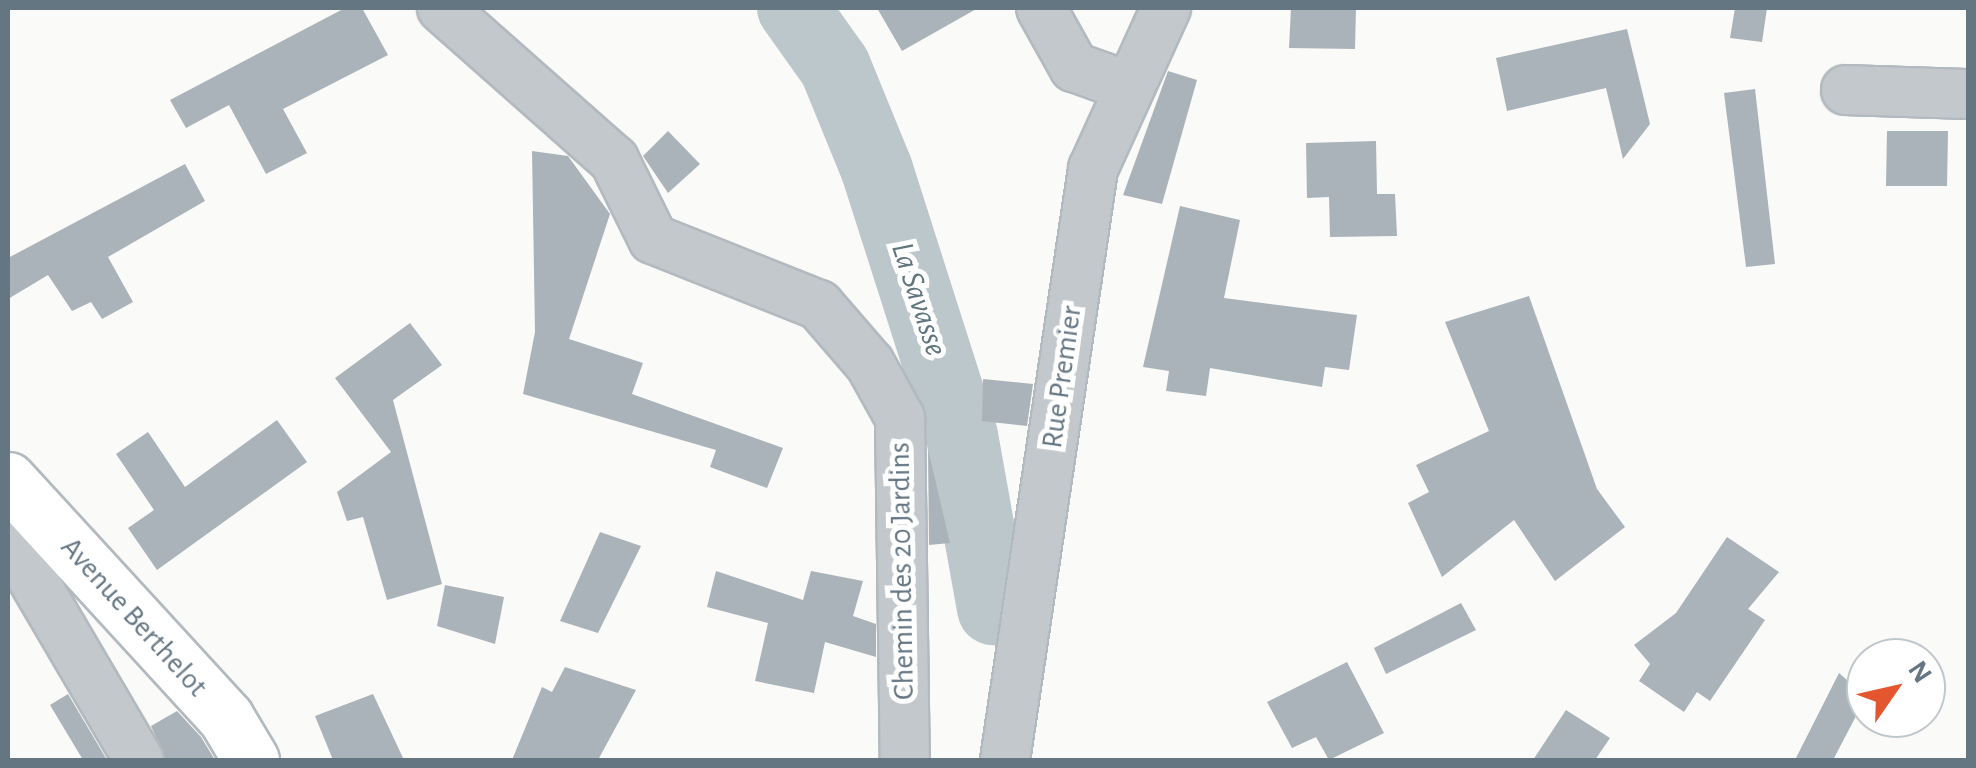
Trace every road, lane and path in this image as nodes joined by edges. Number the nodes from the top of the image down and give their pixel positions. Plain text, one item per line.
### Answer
1 (442, 8) edge
2 (1041, 8) edge
3 (1166, 8) edge
4 (1124, 85) junction
5 (1846, 90) dead end
6 (1968, 94) edge
7 (13, 509) edge
8 (138, 760) edge
9 (252, 760) edge
10 (905, 760) edge
11 (1005, 760) edge

1 - 10 street, Chemin des 20 Jardins
2 - 4 street
3 - 4 street, Rue Premier
4 - 11 street, Rue Premier
5 - 6 street
7 - 8 street
7 - 9 main road, Avenue Berthelot

